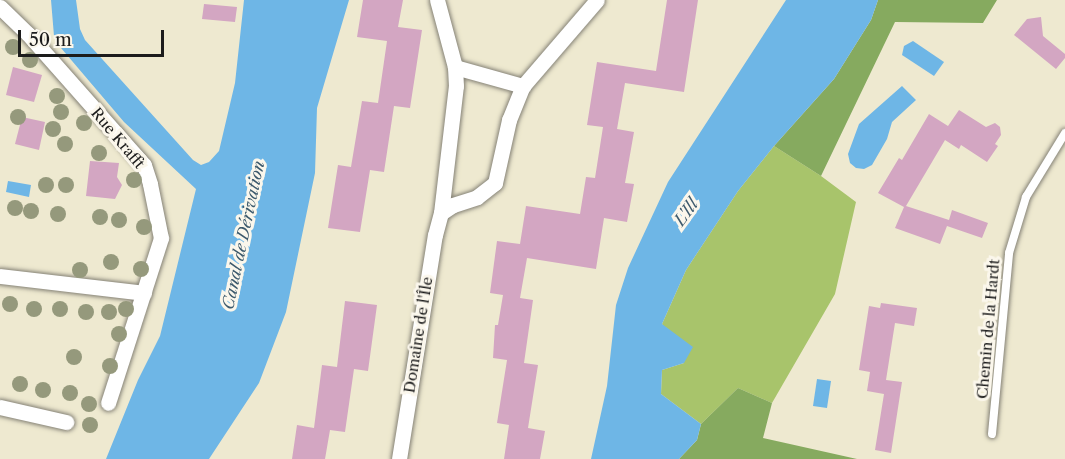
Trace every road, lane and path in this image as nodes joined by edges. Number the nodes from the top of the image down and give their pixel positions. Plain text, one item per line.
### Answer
1 (437, 0) edge
2 (597, 0) edge
3 (0, 7) edge
4 (455, 67) junction
5 (523, 86) junction
6 (1065, 133) edge
7 (441, 213) junction
8 (0, 276) edge
9 (144, 293) junction
10 (108, 403) dead end
11 (0, 407) edge
12 (66, 422) dead end
13 (992, 434) dead end
14 (399, 459) edge

1 - 4 street, Domaine de l'Île
2 - 5 street
3 - 9 street, Rue Krafft
4 - 5 street
4 - 7 street, Domaine de l'Île
5 - 7 street
6 - 13 lane, Chemin de la Hardt
7 - 14 street, Domaine de l'Île
8 - 9 street
9 - 10 street, Rue Krafft
11 - 12 street

